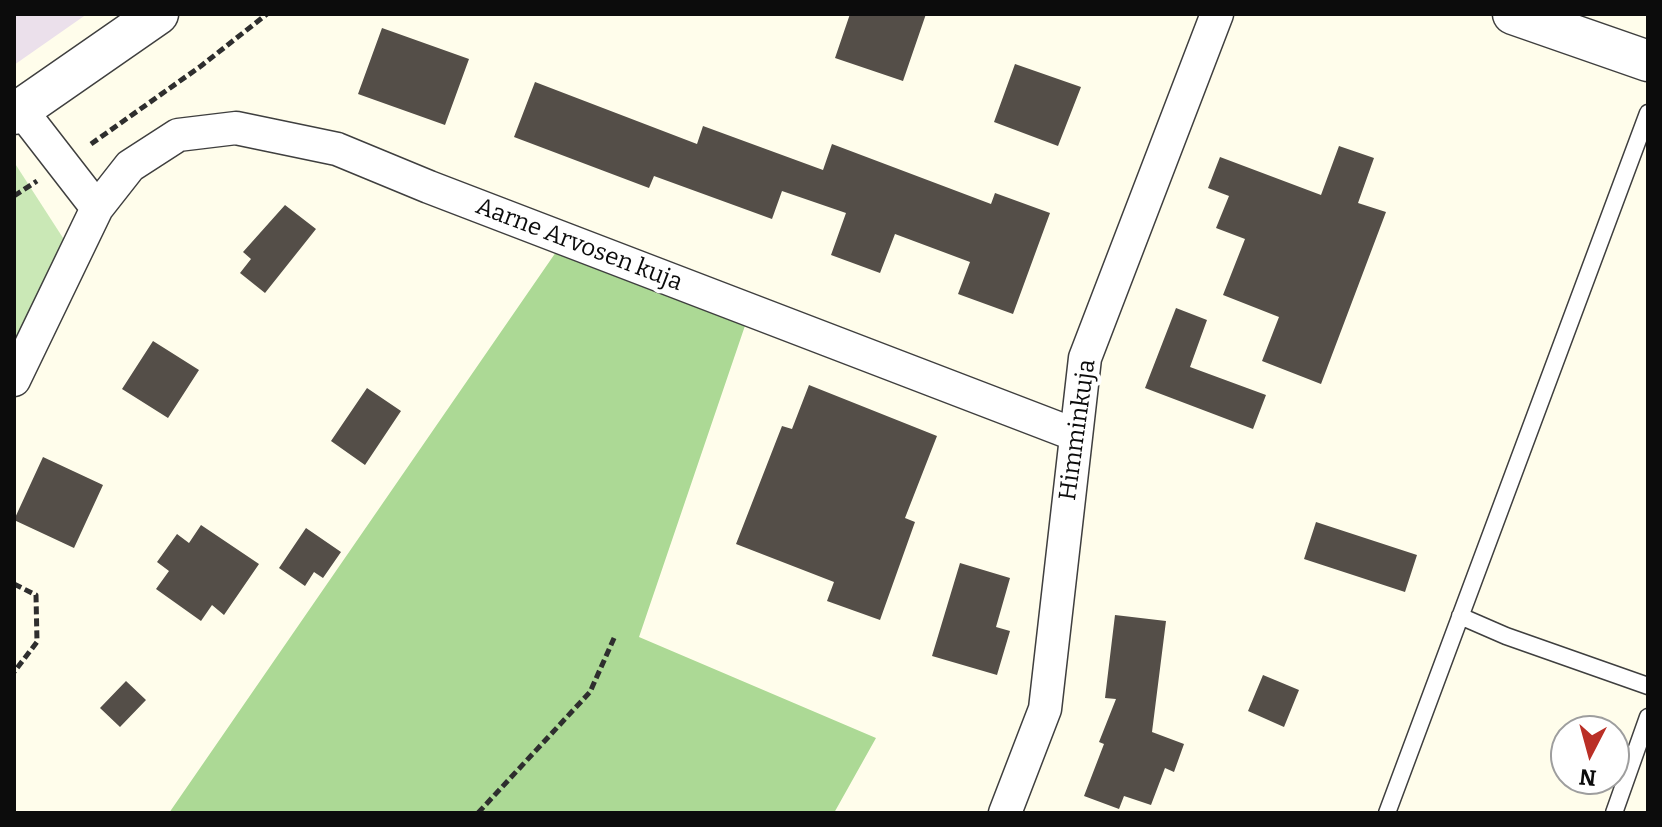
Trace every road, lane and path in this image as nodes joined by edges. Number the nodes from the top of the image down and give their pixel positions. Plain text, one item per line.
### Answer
1 (158, 14) edge
2 (267, 14) edge
3 (1217, 14) edge
4 (1513, 14) edge
5 (1648, 61) edge
6 (18, 112) edge
7 (1648, 113) edge
8 (62, 164) junction
9 (14, 196) edge
10 (97, 208) junction
11 (14, 380) edge
12 (1076, 435) junction
13 (14, 584) edge
14 (1460, 616) junction
15 (615, 636) dead end
16 (14, 672) edge
17 (1648, 686) edge
18 (1648, 717) edge
19 (478, 813) edge
20 (1005, 813) edge
21 (1387, 813) edge
22 (1614, 813) edge

1 - 6 street
2 - 8 path
3 - 12 street, Himminkuja
4 - 5 street
6 - 8 street
7 - 14 lane
8 - 9 path
8 - 10 street
10 - 11 street, Aarne Arvosen kuja
10 - 12 street, Aarne Arvosen kuja
12 - 20 street, Himminkuja
13 - 16 path
14 - 17 lane
14 - 21 lane
15 - 19 path
18 - 22 lane

